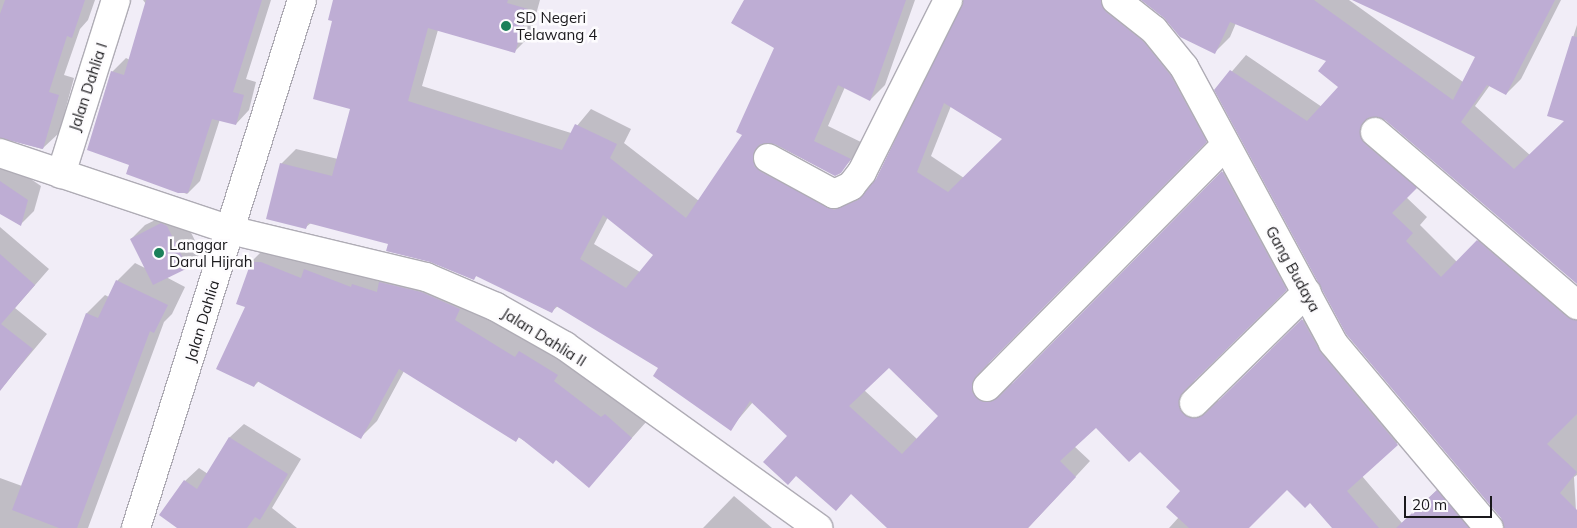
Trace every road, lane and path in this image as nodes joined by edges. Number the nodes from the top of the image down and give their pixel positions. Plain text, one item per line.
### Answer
1 (116, 0) edge
2 (302, 0) edge
3 (948, 0) edge
4 (1116, 0) edge
5 (1375, 132) dead end
6 (1225, 146) junction
7 (0, 153) edge
8 (768, 158) dead end
9 (60, 174) junction
10 (230, 230) junction
11 (1307, 292) junction
12 (1577, 305) edge
13 (987, 387) dead end
14 (1194, 403) dead end
15 (142, 525) edge
16 (818, 528) edge
17 (1489, 528) edge

1 - 9 street, Jalan Dahlia I
2 - 10 street, Jalan Dahlia
3 - 8 street
4 - 6 street, Gang Budaya
5 - 12 street
6 - 11 street, Gang Budaya
6 - 13 street
7 - 9 street
9 - 10 street
10 - 15 street, Jalan Dahlia
10 - 16 street, Jalan Dahlia II
11 - 14 street
11 - 17 street, Gang Budaya

